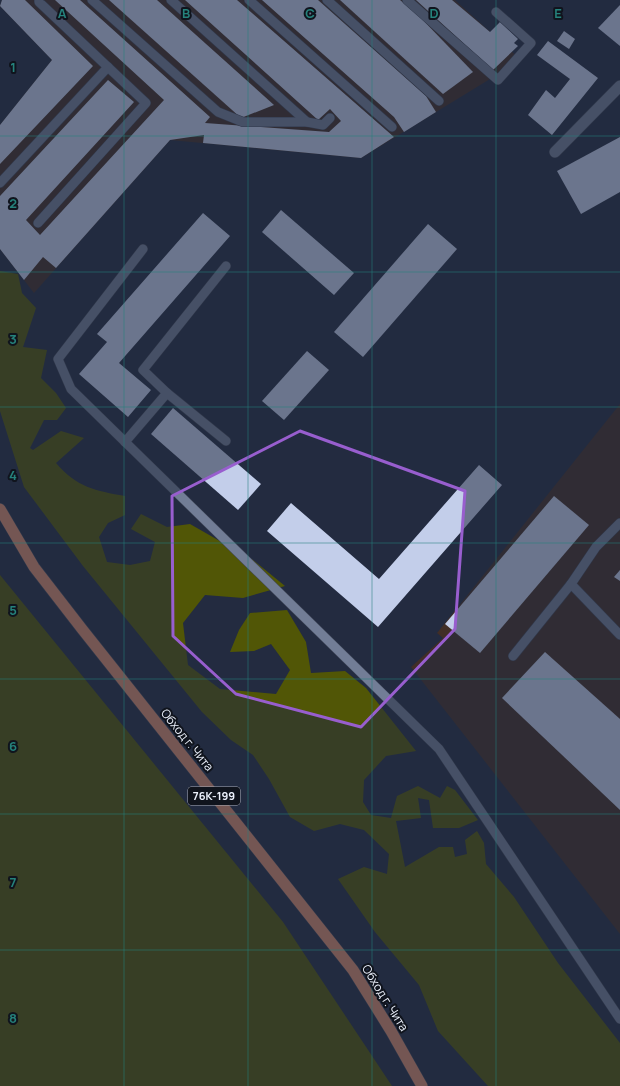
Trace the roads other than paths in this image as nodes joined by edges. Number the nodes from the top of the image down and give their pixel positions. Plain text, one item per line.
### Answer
1 (39, 0) edge
2 (92, 0) edge
3 (171, 0) edge
4 (249, 0) edge
5 (326, 0) edge
6 (407, 0) edge
7 (496, 12) dead end
8 (108, 67) junction
9 (620, 86) edge
10 (439, 101) dead end
11 (330, 118) dead end
12 (307, 122) junction
13 (392, 127) dead end
14 (555, 152) dead end
15 (0, 183) edge
16 (38, 223) dead end
17 (143, 249) dead end
18 (226, 266) dead end
19 (167, 393) junction
20 (226, 441) dead end
21 (125, 442) junction
22 (0, 509) edge
23 (620, 523) edge
24 (571, 584) junction
25 (620, 635) edge
26 (513, 656) dead end
27 (620, 1019) edge
28 (422, 1086) edge

1 - 8 lane
2 - 12 lane
3 - 12 lane
4 - 13 lane
5 - 10 lane
6 - 7 lane
8 - 15 lane
8 - 16 lane
9 - 14 street
11 - 12 lane
17 - 21 lane
18 - 19 lane
19 - 20 lane
19 - 21 lane
21 - 27 lane
22 - 28 highway, Обход г. Чита / 76К-199
23 - 24 lane
24 - 25 lane
24 - 26 lane

